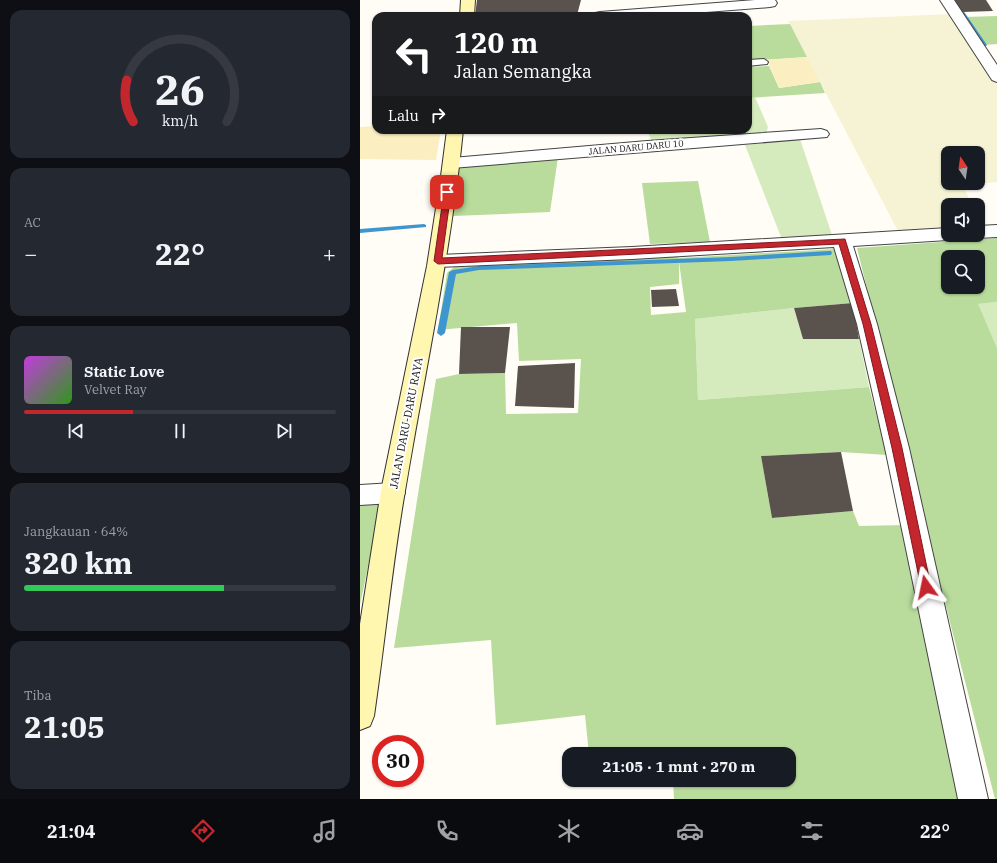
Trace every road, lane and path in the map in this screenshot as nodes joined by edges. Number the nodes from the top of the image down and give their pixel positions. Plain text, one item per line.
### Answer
1 (468, 0) edge
2 (947, 0) edge
3 (770, 3) dead end
4 (467, 12) edge
5 (652, 12) edge
6 (997, 51) edge
7 (982, 52) junction
8 (764, 62) dead end
9 (752, 63) edge
10 (997, 76) edge
11 (455, 134) edge
12 (821, 134) dead end
13 (452, 163) junction
14 (997, 231) edge
15 (985, 232) edge
16 (941, 234) edge
17 (842, 241) junction
18 (438, 261) junction
19 (393, 493) junction
20 (360, 495) edge
21 (360, 716) edge
22 (973, 799) edge

1 - 4 main road
2 - 7 street
3 - 5 street
6 - 7 street
7 - 10 street
8 - 9 lane
11 - 13 main road, JALAN DARU-DARU RAYA
12 - 13 street, JALAN DARU DARU 10
13 - 18 main road, JALAN DARU-DARU RAYA
14 - 15 street
16 - 17 street
17 - 18 street
17 - 22 street
18 - 19 main road, JALAN DARU-DARU RAYA
19 - 20 street
19 - 21 main road, JALAN DARU-DARU RAYA

